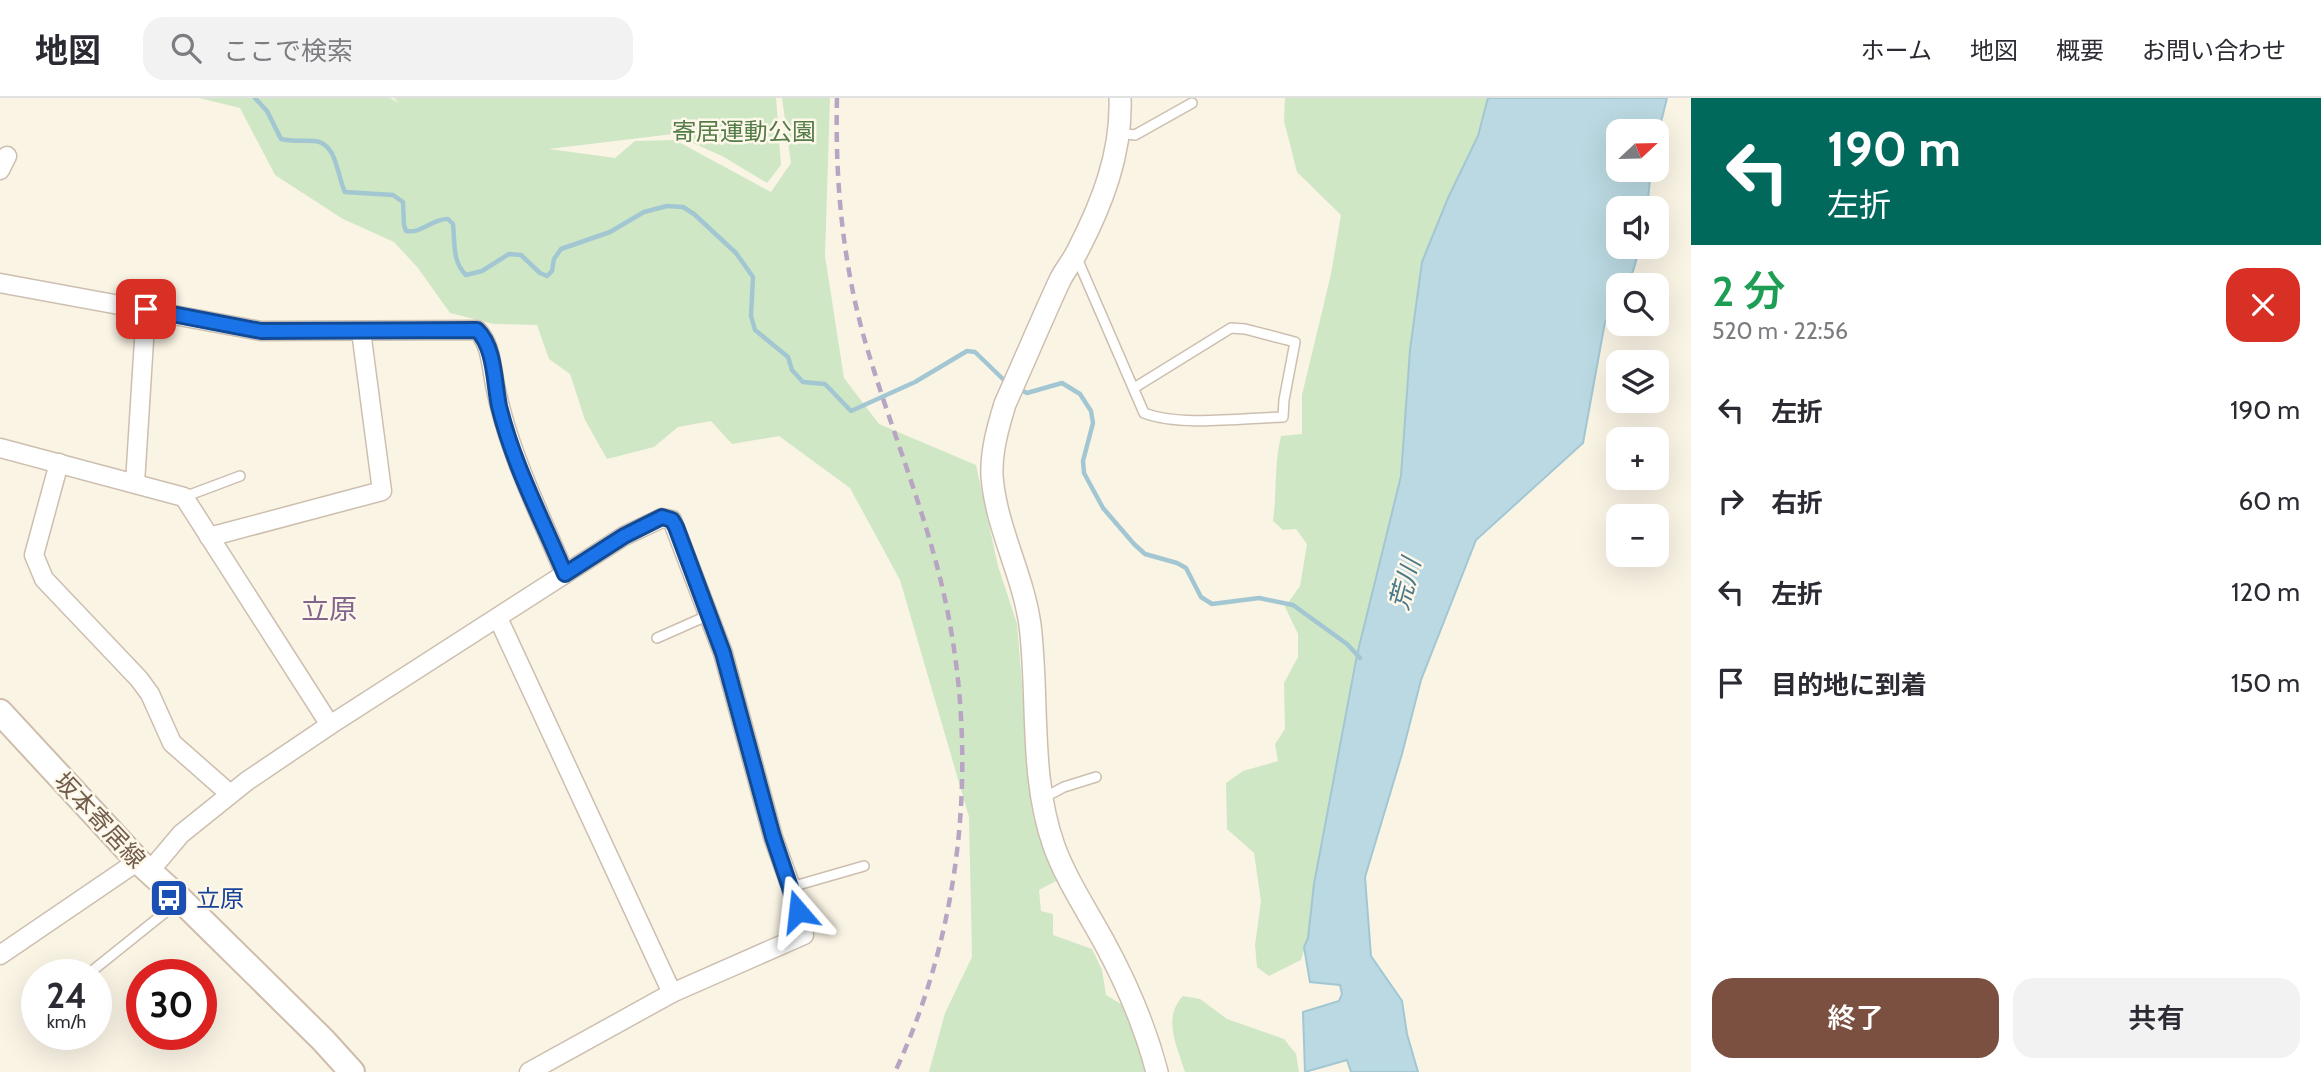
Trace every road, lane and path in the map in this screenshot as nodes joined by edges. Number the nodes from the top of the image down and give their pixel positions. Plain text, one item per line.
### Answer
1 (1120, 98) edge
2 (1192, 103) dead end
3 (1119, 133) junction
4 (1075, 255) junction
5 (1, 287) edge
6 (146, 309) junction
7 (361, 331) junction
8 (1134, 388) junction
9 (0, 448) edge
10 (60, 463) junction
11 (240, 476) dead end
12 (135, 484) junction
13 (184, 497) junction
14 (209, 537) junction
15 (565, 574) junction
16 (709, 615) junction
17 (498, 618) junction
18 (657, 638) dead end
19 (0, 712) edge
20 (330, 725) junction
21 (1096, 777) dead end
22 (230, 794) junction
23 (1043, 798) junction
24 (143, 866) junction
25 (864, 866) dead end
26 (791, 887) junction
27 (181, 900) junction
28 (0, 955) edge
29 (107, 959) edge
30 (672, 993) junction
31 (352, 1072) edge
32 (528, 1072) edge
33 (1157, 1072) edge

1 - 3 street
2 - 3 lane
3 - 4 street
4 - 8 lane
4 - 23 street
5 - 6 street
6 - 7 street
6 - 12 street
7 - 14 street
7 - 15 street
8 - 8 lane
9 - 10 street
10 - 12 street
10 - 22 street
11 - 13 lane
12 - 13 street
13 - 14 street
14 - 20 street
15 - 16 street
15 - 17 street
16 - 18 lane
16 - 26 street
17 - 20 street
17 - 30 street
19 - 24 main road, 坂本寄居線
20 - 22 street
21 - 23 lane
22 - 24 street
23 - 33 street
24 - 27 main road, 坂本寄居線
24 - 28 street
25 - 26 lane
26 - 30 street
27 - 29 lane
27 - 31 main road, 坂本寄居線
30 - 32 street

